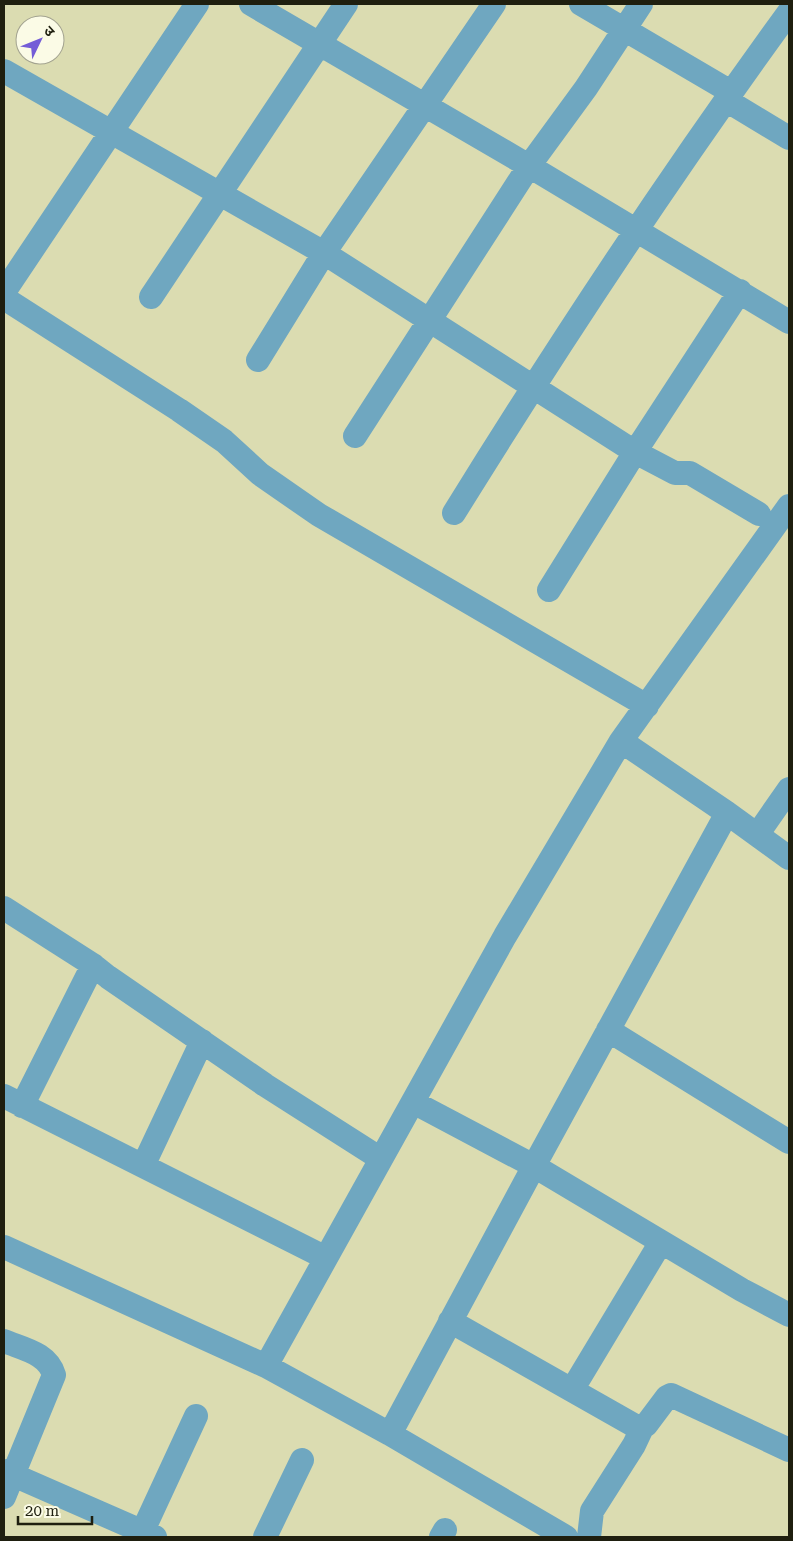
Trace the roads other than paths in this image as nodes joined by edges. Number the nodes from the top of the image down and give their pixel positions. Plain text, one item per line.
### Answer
1 (198, 4) edge
2 (251, 4) edge
3 (346, 4) edge
4 (494, 4) edge
5 (581, 4) edge
6 (641, 4) edge
7 (789, 12) edge
8 (625, 30) junction
9 (318, 44) junction
10 (4, 71) edge
11 (728, 96) junction
12 (426, 105) junction
13 (110, 132) junction
14 (789, 138) edge
15 (529, 166) junction
16 (220, 194) junction
17 (638, 230) junction
18 (324, 253) junction
19 (740, 291) junction
20 (4, 292) edge
21 (151, 296) dead end
22 (4, 298) edge
23 (429, 320) junction
24 (789, 322) edge
25 (258, 360) dead end
26 (532, 387) junction
27 (355, 436) dead end
28 (635, 452) junction
29 (789, 506) edge
30 (454, 513) dead end
31 (759, 514) dead end
32 (549, 590) dead end
33 (647, 706) junction
34 (621, 741) junction
35 (789, 789) edge
36 (727, 813) junction
37 (756, 834) junction
38 (789, 858) edge
39 (4, 908) edge
40 (93, 964) junction
41 (608, 1030) junction
42 (202, 1042) junction
43 (13, 1101) edge
44 (413, 1102) junction
45 (789, 1142) edge
46 (381, 1159) junction
47 (143, 1166) junction
48 (534, 1166) junction
49 (661, 1242) junction
50 (4, 1247) edge
51 (326, 1258) junction
52 (789, 1314) edge
53 (450, 1321) junction
54 (4, 1341) edge
55 (266, 1366) junction
56 (572, 1390) junction
57 (196, 1416) dead end
58 (642, 1428) junction
59 (390, 1434) junction
60 (789, 1450) edge
61 (302, 1460) dead end
62 (8, 1473) edge
63 (4, 1497) edge
64 (146, 1535) edge
65 (266, 1537) edge
66 (566, 1537) edge
67 (589, 1537) edge

1 - 13 street
2 - 9 street
3 - 9 street
4 - 12 street
5 - 8 street
6 - 8 street
7 - 11 street
8 - 11 street
8 - 15 street
9 - 12 street
9 - 16 street
10 - 13 street
11 - 14 street
11 - 17 street
12 - 15 street
12 - 18 street
13 - 16 street
13 - 20 street
15 - 17 street
15 - 23 street
16 - 18 street
16 - 21 street
17 - 19 street
17 - 26 street
18 - 23 street
18 - 25 street
19 - 24 street
19 - 28 street
22 - 33 street
23 - 26 street
23 - 27 street
26 - 28 street
26 - 30 street
28 - 31 street
28 - 32 street
29 - 33 street
33 - 34 street
34 - 36 street
34 - 44 street
35 - 37 street
36 - 37 street
36 - 41 street
37 - 38 street
39 - 40 street
40 - 42 street
40 - 43 street
41 - 45 street
41 - 48 street
42 - 46 street
42 - 47 street
43 - 47 street
44 - 46 street
44 - 48 street
46 - 51 street
47 - 51 street
48 - 49 street
48 - 53 street
49 - 52 street
49 - 56 street
50 - 55 street
51 - 55 street
53 - 56 street
53 - 59 street
54 - 62 street
55 - 59 street
56 - 58 street
57 - 64 street
58 - 60 street
58 - 67 street
59 - 66 street
61 - 65 street
62 - 63 street
62 - 64 street

